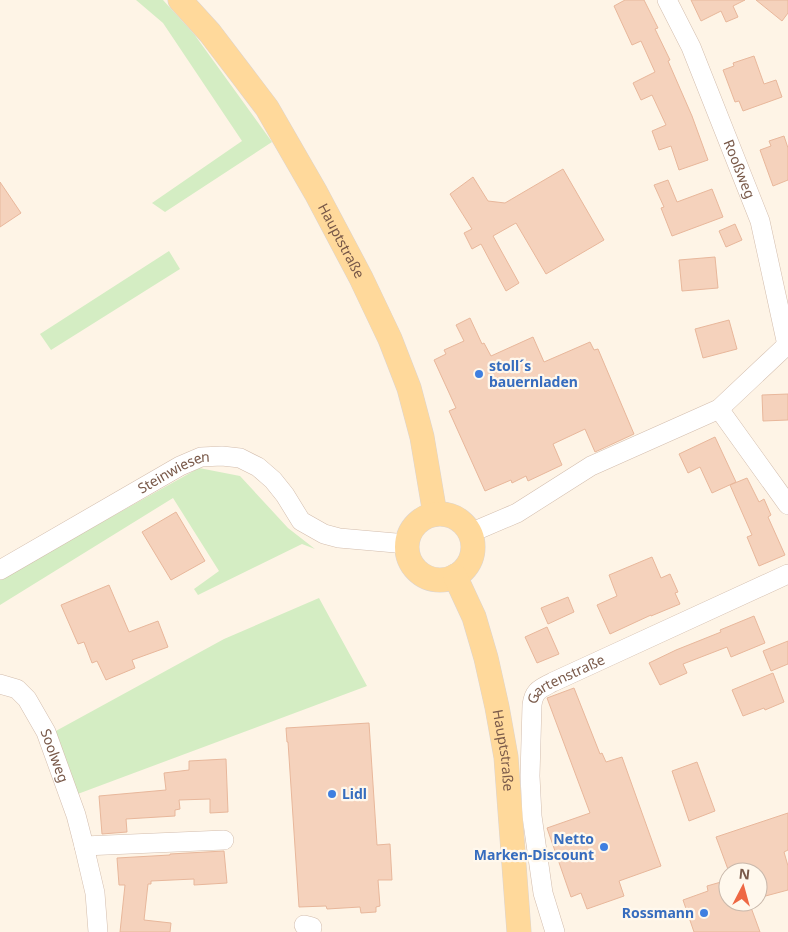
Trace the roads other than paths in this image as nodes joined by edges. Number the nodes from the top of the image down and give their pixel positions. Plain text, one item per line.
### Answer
1 (180, 0) edge
2 (667, 0) edge
3 (787, 344) edge
4 (719, 409) junction
5 (788, 505) edge
6 (435, 514) junction
7 (470, 533) junction
8 (407, 544) junction
9 (0, 570) edge
10 (788, 574) edge
11 (455, 576) junction
12 (0, 684) edge
13 (224, 840) dead end
14 (84, 846) junction
15 (98, 932) edge
16 (519, 932) edge
17 (555, 932) edge

1 - 6 main road, Hauptstraße
2 - 3 street, Rooßweg
3 - 4 street
4 - 5 street
4 - 7 street
6 - 7 main road
6 - 8 main road
7 - 11 main road
8 - 9 street, Steinwiesen
8 - 11 main road
10 - 17 street, Gartenstraße
11 - 16 main road, Hauptstraße
12 - 14 street, Soolweg
13 - 14 street
14 - 15 street, Soolweg

